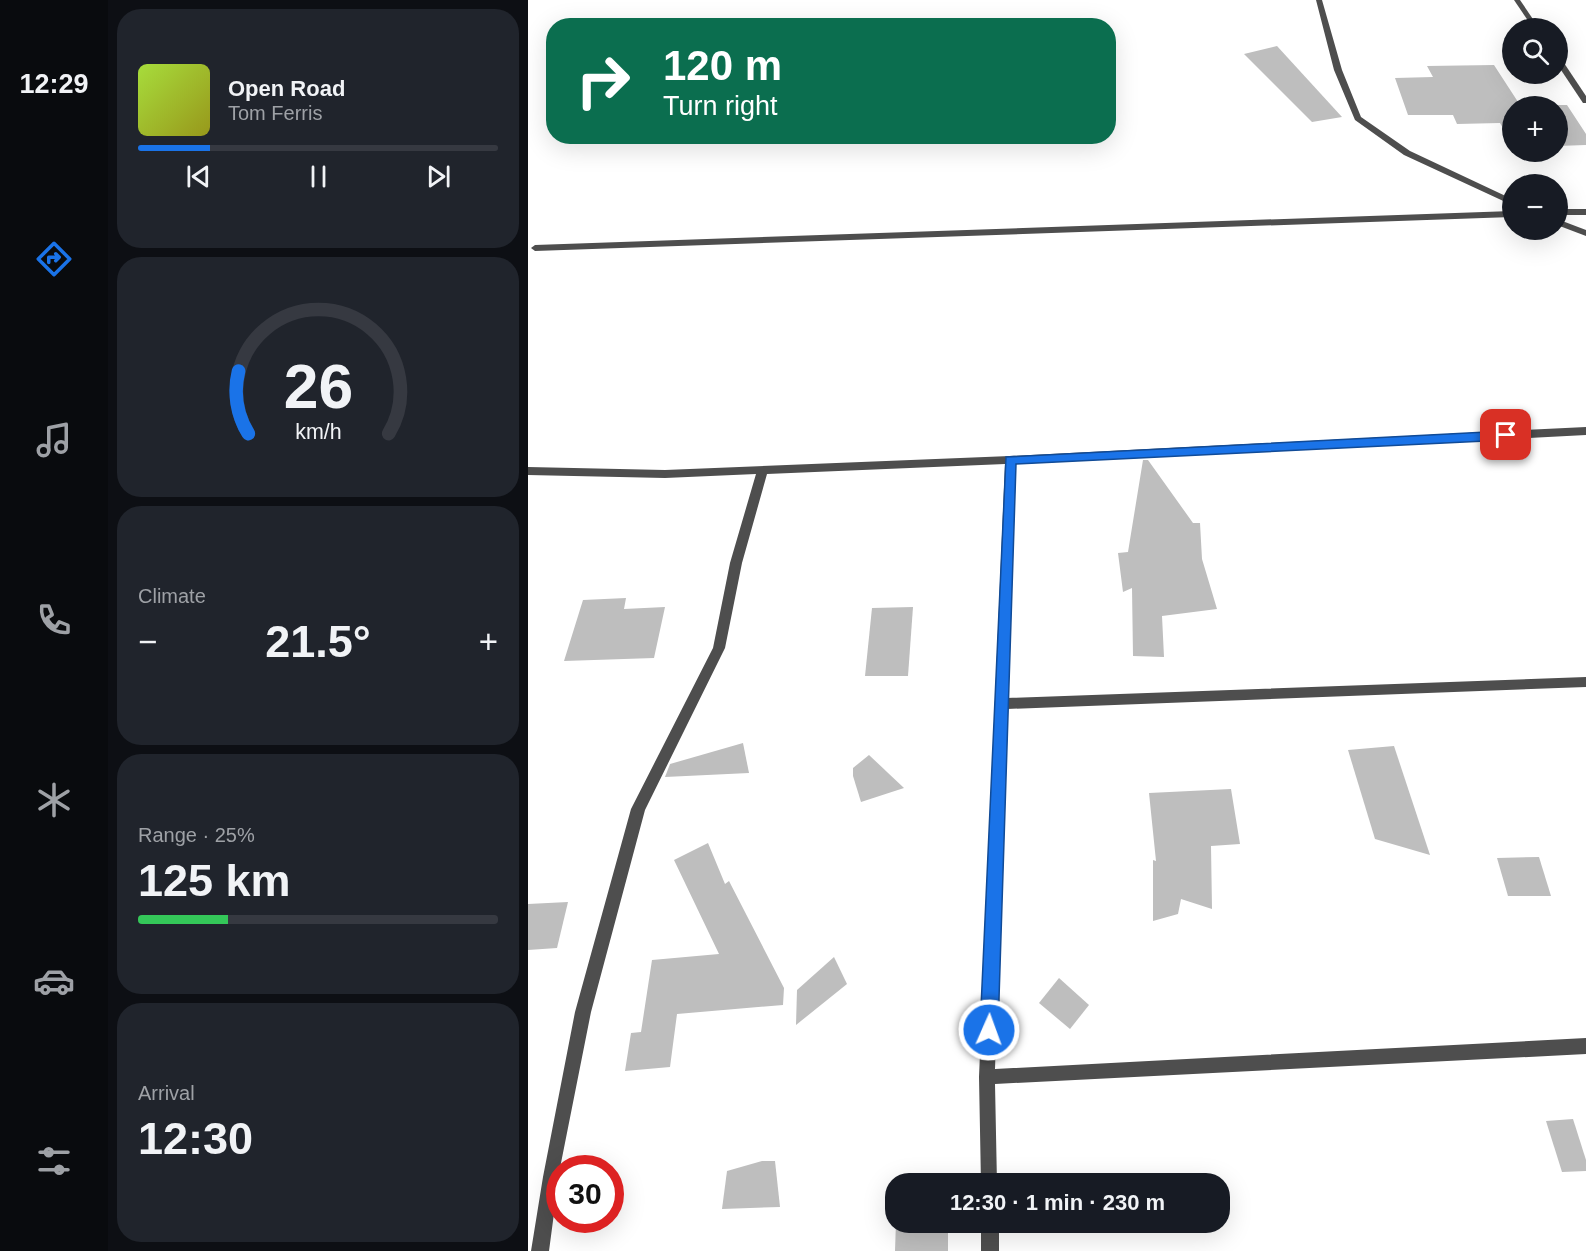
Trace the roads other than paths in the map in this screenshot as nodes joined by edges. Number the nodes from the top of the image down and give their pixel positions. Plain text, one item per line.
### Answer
1 (1319, 0) edge
2 (1516, 0) edge
3 (1529, 18) edge
4 (1568, 75) edge
5 (1586, 101) edge
6 (1502, 197) edge
7 (1568, 212) edge
8 (1586, 212) edge
9 (1502, 214) edge
10 (1568, 226) edge
11 (1586, 233) edge
12 (535, 248) dead end
13 (1586, 431) edge
14 (1010, 460) junction
15 (528, 471) edge
16 (762, 471) junction
17 (1586, 682) edge
18 (1001, 704) junction
19 (1586, 1046) edge
20 (987, 1077) junction
21 (989, 1173) edge
22 (990, 1233) edge
23 (540, 1251) edge
24 (990, 1251) edge

1 - 6 street
2 - 3 street
4 - 5 street
7 - 8 street
9 - 12 street
10 - 11 street
13 - 14 street
14 - 16 street
14 - 18 street
15 - 16 street
16 - 23 street
17 - 18 street
18 - 20 street
19 - 20 street
20 - 21 street
22 - 24 street

